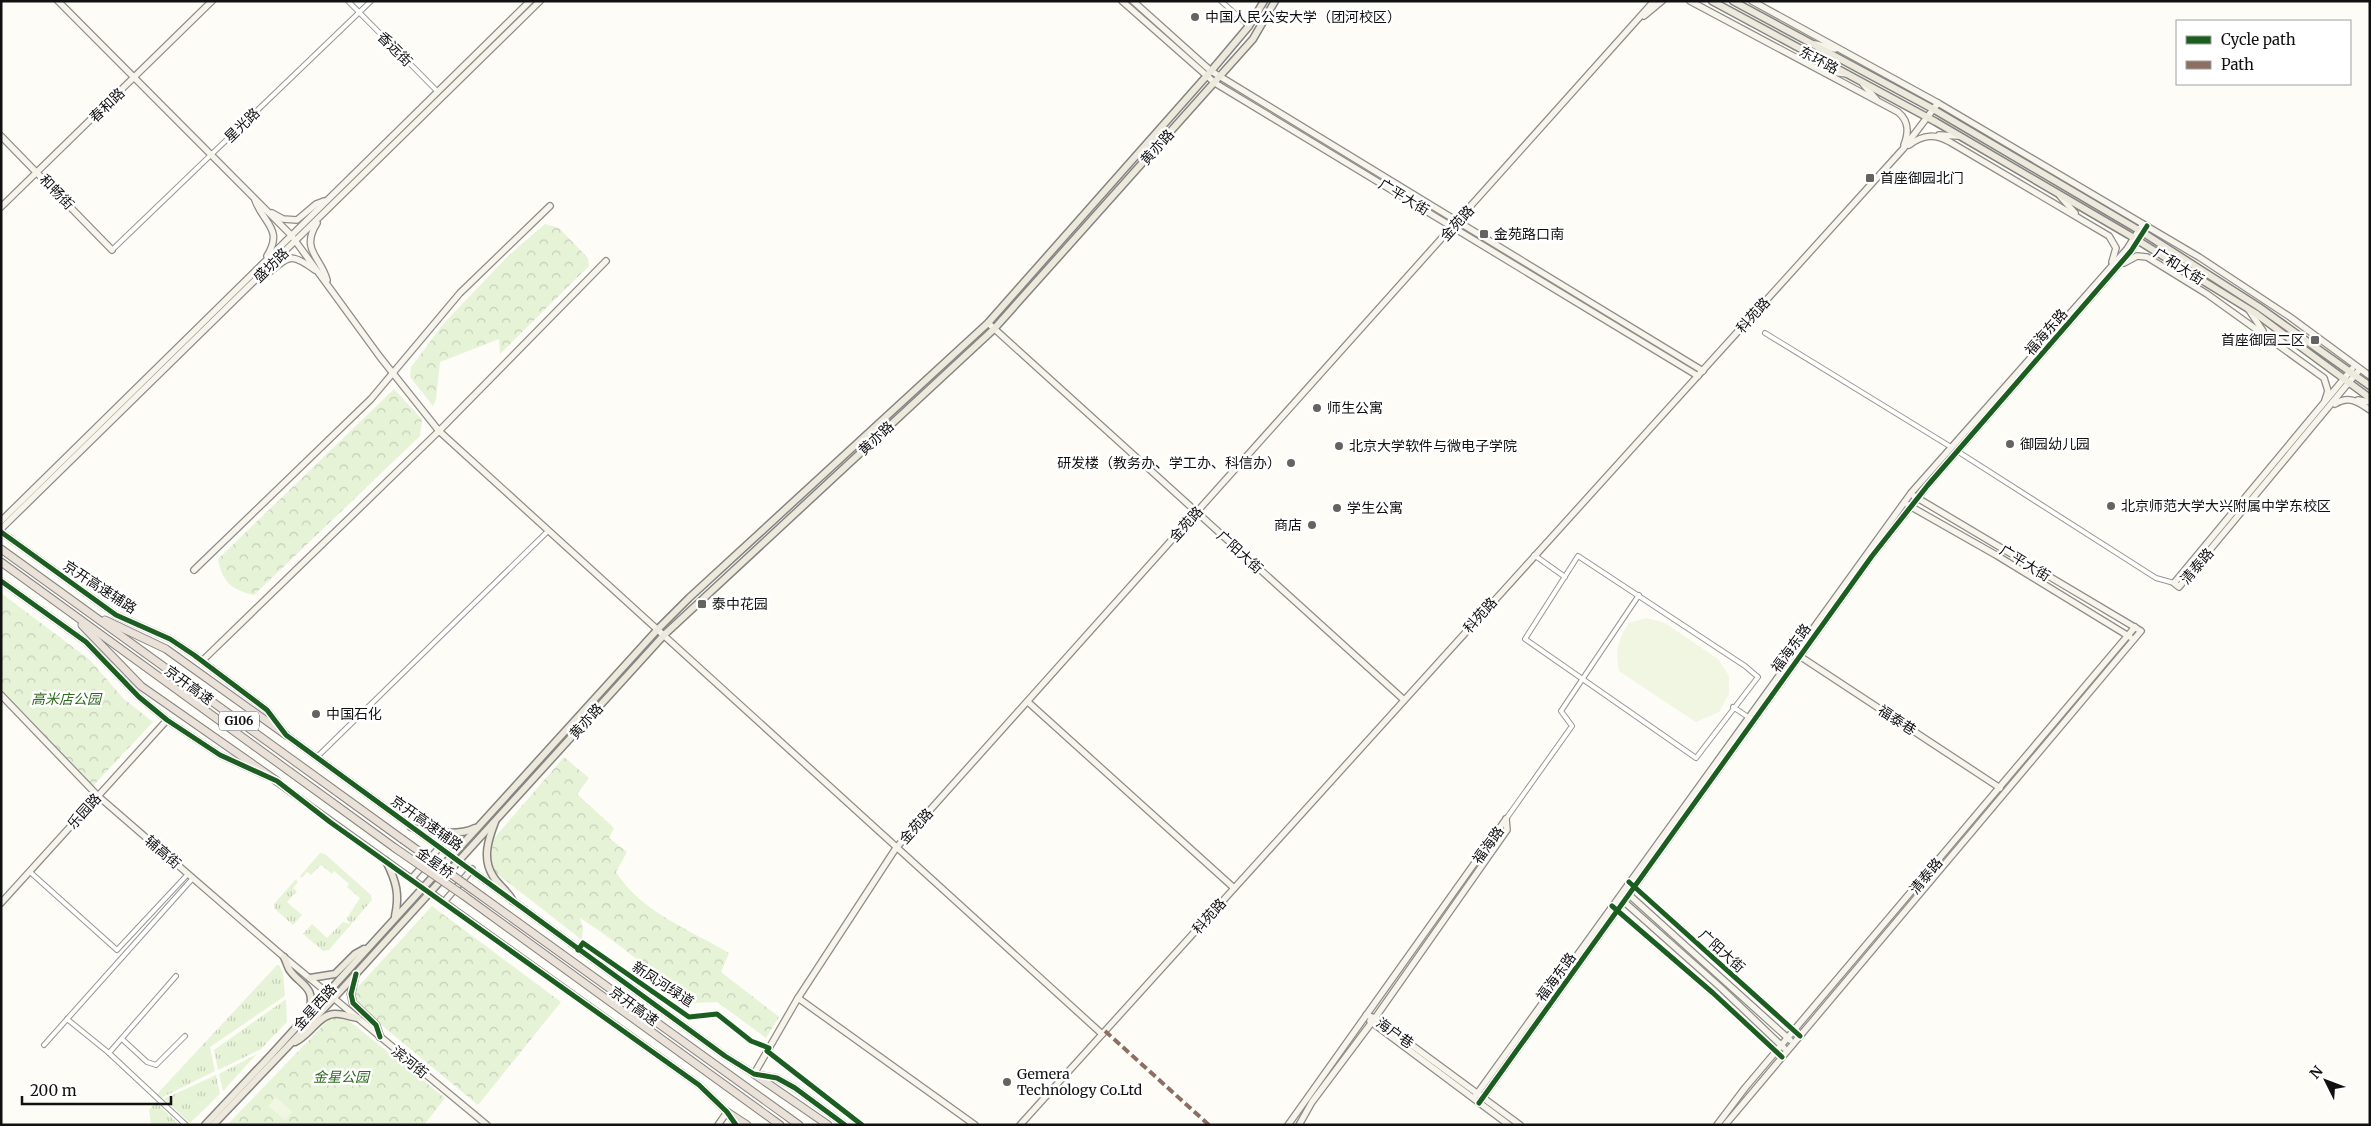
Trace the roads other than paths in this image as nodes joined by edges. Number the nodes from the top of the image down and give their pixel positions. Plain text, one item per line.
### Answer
1 (58, 1) edge
2 (212, 1) edge
3 (348, 1) edge
4 (371, 1) edge
5 (530, 1) edge
6 (540, 1) edge
7 (1122, 1) edge
8 (1133, 1) edge
9 (1221, 1) edge
10 (1264, 1) edge
11 (1275, 1) edge
12 (1649, 1) edge
13 (1654, 1) edge
14 (1662, 1) edge
15 (1690, 1) edge
16 (1712, 1) edge
17 (1733, 1) edge
18 (1752, 1) edge
19 (1769, 10) junction
20 (1646, 11) junction
21 (359, 13) junction
22 (1638, 20) junction
23 (1249, 26) junction
24 (1787, 30) junction
25 (1813, 44) junction
26 (1842, 50) junction
27 (1211, 71) junction
28 (1819, 71) junction
29 (1847, 74) junction
30 (1221, 76) junction
31 (1206, 77) junction
32 (134, 78) junction
33 (1861, 82) junction
34 (1215, 83) junction
35 (440, 94) junction
36 (1879, 102) junction
37 (1938, 103) junction
38 (1933, 109) junction
39 (1927, 118) junction
40 (1937, 135) junction
41 (1, 136) edge
42 (1958, 136) junction
43 (1903, 149) junction
44 (211, 155) junction
45 (38, 172) junction
46 (2058, 194) junction
47 (254, 198) junction
48 (328, 199) junction
49 (550, 206) dead end
50 (1, 207) edge
51 (265, 209) junction
52 (322, 215) junction
53 (2080, 218) junction
54 (1455, 224) junction
55 (2145, 225) junction
56 (2141, 231) junction
57 (291, 235) junction
58 (2136, 239) junction
59 (296, 241) junction
60 (112, 250) joint
61 (2137, 256) junction
62 (2170, 260) junction
63 (606, 262) dead end
64 (262, 265) junction
65 (320, 275) junction
66 (254, 282) junction
67 (2101, 282) junction
68 (328, 285) junction
69 (2249, 310) junction
70 (988, 323) junction
71 (994, 329) junction
72 (1765, 333) dead end
73 (2267, 335) junction
74 (2358, 368) junction
75 (394, 374) junction
76 (1700, 374) junction
77 (2353, 374) junction
78 (2370, 376) edge
79 (2347, 381) junction
80 (2370, 386) edge
81 (2370, 398) edge
82 (2351, 399) junction
83 (2370, 402) edge
84 (2323, 410) junction
85 (2370, 410) edge
86 (439, 431) junction
87 (1951, 447) junction
88 (1957, 451) junction
89 (1910, 493) junction
90 (1918, 498) junction
91 (1904, 503) junction
92 (1911, 507) junction
93 (1196, 513) junction
94 (1, 521) edge
95 (1, 530) edge
96 (547, 532) junction
97 (1, 549) edge
98 (1534, 555) junction
99 (1, 562) edge
100 (194, 570) dead end
101 (1565, 577) junction
102 (1, 581) edge
103 (2174, 583) joint
104 (1639, 595) junction
105 (76, 604) junction
106 (70, 612) junction
107 (2134, 627) junction
108 (658, 629) junction
109 (2141, 631) joint
110 (664, 635) junction
111 (2127, 636) junction
112 (2134, 640) junction
113 (1797, 654) junction
114 (202, 661) junction
115 (1581, 679) junction
116 (1, 695) edge
117 (1403, 700) junction
118 (1028, 702) junction
119 (1733, 707) junction
120 (1748, 717) junction
121 (167, 720) junction
122 (286, 735) junction
123 (317, 758) junction
124 (276, 781) junction
125 (2000, 788) junction
126 (98, 796) junction
127 (497, 818) junction
128 (1506, 819) junction
129 (479, 826) junction
130 (411, 827) junction
131 (402, 839) joint
132 (440, 847) junction
133 (395, 848) joint
134 (896, 848) junction
135 (452, 855) junction
136 (459, 860) junction
137 (386, 861) junction
138 (472, 869) junction
139 (30, 872) junction
140 (188, 874) junction
141 (193, 878) junction
142 (411, 879) junction
143 (424, 887) junction
144 (469, 887) joint
145 (1234, 888) junction
146 (1623, 889) junction
147 (430, 892) junction
148 (1629, 894) junction
149 (463, 895) joint
150 (1618, 896) junction
151 (513, 901) junction
152 (1624, 901) junction
153 (444, 902) junction
154 (1, 903) edge
155 (395, 918) junction
156 (368, 948) junction
157 (284, 957) junction
158 (356, 974) junction
159 (176, 976) dead end
160 (310, 978) junction
161 (328, 993) junction
162 (334, 998) junction
163 (798, 998) junction
164 (308, 1014) junction
165 (1366, 1015) junction
166 (358, 1018) junction
167 (67, 1019) junction
168 (1373, 1021) junction
169 (1102, 1034) junction
170 (185, 1036) dead end
171 (380, 1037) junction
172 (1788, 1038) junction
173 (122, 1039) junction
174 (291, 1043) junction
175 (1794, 1043) junction
176 (44, 1045) dead end
177 (1782, 1045) junction
178 (1787, 1051) junction
179 (109, 1052) junction
180 (754, 1074) junction
181 (1478, 1098) junction
182 (727, 1112) junction
183 (186, 1125) edge
184 (204, 1125) edge
185 (213, 1125) edge
186 (487, 1125) edge
187 (718, 1125) edge
188 (736, 1125) edge
189 (746, 1125) edge
190 (780, 1125) edge
191 (799, 1125) edge
192 (828, 1125) edge
193 (845, 1125) edge
194 (976, 1125) edge
195 (1020, 1125) edge
196 (1288, 1125) edge
197 (1298, 1125) edge
198 (1509, 1125) edge
199 (1520, 1125) edge
200 (1717, 1125) edge
201 (1725, 1125) edge

1 - 32 street
2 - 32 street, 春和路
3 - 21 street, 香远街
4 - 21 street, 星光路
5 - 35 street, 盛坊路
6 - 35 street, 盛坊路
7 - 31 street, 广平大街
8 - 27 street, 广平大街
9 - 23 street
10 - 23 main road, 黄亦路
11 - 30 main road, 黄亦路
12 - 20 street
13 - 20 street, 金苑路
14 - 22 street
15 - 28 street
16 - 29 main road, 东环路
17 - 24 main road, 东环路
18 - 19 street
19 - 24 street
19 - 26 street
20 - 22 street, 金苑路
21 - 35 street, 香远街
21 - 44 street, 星光路
22 - 54 street, 金苑路
23 - 27 main road, 黄亦路
24 - 25 main road, 东环路
25 - 26 street
25 - 38 main road, 东环路
26 - 37 street
27 - 30 street, 广平大街
27 - 31 main road, 黄亦路
28 - 29 street
28 - 36 street
29 - 33 main road, 东环路
30 - 34 main road, 黄亦路
30 - 54 street, 广平大街
31 - 34 street, 广平大街
31 - 70 main road, 黄亦路
32 - 44 street
32 - 45 street, 春和路
33 - 36 street
33 - 39 main road, 东环路
34 - 54 street, 广平大街
34 - 71 main road, 黄亦路
35 - 48 street, 盛坊路
35 - 52 street, 盛坊路
36 - 43 street
37 - 38 street, 科苑路
37 - 55 street
38 - 39 street, 科苑路
38 - 56 main road, 广和大街
39 - 42 main road, 广和大街
39 - 43 street, 科苑路
40 - 42 street
40 - 43 street
40 - 53 street
41 - 45 street, 和畅街
42 - 46 main road, 广和大街
43 - 76 street, 科苑路
44 - 47 street
44 - 60 street, 星光路
45 - 50 street, 春和路
45 - 60 street, 和畅街
46 - 53 street
46 - 58 main road, 广和大街
47 - 51 street
47 - 64 street
48 - 51 street
48 - 57 street, 盛坊路
49 - 75 street
51 - 57 street
52 - 59 street, 盛坊路
52 - 68 street
53 - 67 street
54 - 76 street, 广平大街
54 - 93 street, 金苑路
55 - 56 street, 福海东路
55 - 74 street
56 - 58 street, 福海东路
56 - 77 main road, 广和大街
57 - 59 street
57 - 64 street, 盛坊路
58 - 62 main road, 广和大街
58 - 67 street, 福海东路
59 - 65 street
59 - 66 street, 盛坊路
61 - 62 street
61 - 67 street
61 - 73 street
62 - 69 main road, 广和大街
63 - 86 street
64 - 94 street, 盛坊路
65 - 66 street
65 - 68 street
66 - 95 street, 盛坊路
67 - 87 street, 福海东路
67 - 88 street, 福海东路
68 - 75 street
69 - 73 street
69 - 79 main road, 广和大街
70 - 71 street, 广阳大街
70 - 108 main road, 黄亦路
71 - 93 street, 广阳大街
71 - 110 main road, 黄亦路
72 - 87 street
73 - 84 street
74 - 77 street, 清泰路
74 - 78 street
75 - 86 street
75 - 100 street
76 - 98 street, 科苑路
77 - 79 street, 清泰路
77 - 80 main road, 广和大街
79 - 81 main road, 广和大街
79 - 84 street, 清泰路
82 - 83 street
82 - 84 street
82 - 85 street
84 - 103 street, 清泰路
86 - 96 street
86 - 114 street
87 - 89 street, 福海东路
88 - 90 street, 福海东路
88 - 103 street
89 - 90 street, 广平大街
89 - 91 street, 福海东路
90 - 92 street, 福海东路
90 - 107 street, 广平大街
91 - 92 street, 广平大街
91 - 113 street, 福海东路
92 - 111 street, 广平大街
92 - 113 street, 福海东路
93 - 117 street, 广阳大街
93 - 118 street, 金苑路
95 - 114 street, 京开高速辅路
96 - 108 street
96 - 123 street
97 - 105 highway, 京开高速 / G106
98 - 101 street
98 - 117 street, 科苑路
99 - 106 highway, 京开高速 / G106
101 - 104 street
101 - 115 street
102 - 121 street
104 - 115 street
104 - 119 street
105 - 122 highway
105 - 131 highway, 京开高速 / G106
106 - 124 highway
106 - 133 highway, 京开高速 / G106
107 - 109 street, 广平大街
107 - 111 street, 清泰路
108 - 110 street
108 - 129 main road, 黄亦路
109 - 112 street, 清泰路
110 - 127 main road, 黄亦路
110 - 134 street
111 - 112 street, 广平大街
111 - 125 street, 清泰路
112 - 175 street, 清泰路
113 - 120 street, 福海东路
113 - 125 street, 福泰巷
113 - 148 street, 福海东路
114 - 122 street, 京开高速辅路
115 - 119 street
115 - 128 street
116 - 126 street, 辅高街
117 - 145 street, 科苑路
118 - 134 street, 金苑路
118 - 145 street
119 - 120 street
120 - 146 street, 福海东路
121 - 124 street
121 - 126 street, 乐园路
122 - 123 street, 京开高速辅路
123 - 130 street, 京开高速辅路
124 - 137 street
125 - 172 street, 清泰路
126 - 139 street, 乐园路
126 - 140 street, 辅高街
127 - 136 main road, 黄亦路
127 - 151 main road
128 - 165 street, 福海路
128 - 168 street, 福海路
129 - 130 main road
129 - 135 main road, 黄亦路
130 - 132 street, 京开高速辅路
131 - 144 highway, 金星桥 / G106, bridge
132 - 135 street, 京开高速辅路
132 - 142 street
133 - 149 highway, 金星桥 / G106, bridge
134 - 163 street, 金苑路
134 - 169 street
135 - 136 street, 京开高速辅路
135 - 143 main road, 黄亦路
136 - 138 street, 京开高速辅路
136 - 147 main road, 黄亦路
137 - 142 street
137 - 155 main road
138 - 151 street, 京开高速辅路
138 - 153 street
139 - 140 street
139 - 154 street, 乐园路
140 - 141 street, 辅高街
141 - 157 street, 辅高街
141 - 167 street
142 - 143 street
143 - 147 street
143 - 155 main road, 金星西路
144 - 191 highway, 京开高速 / G106
145 - 169 street, 科苑路
146 - 148 street, 广阳大街
146 - 150 street, 福海东路
147 - 153 street
147 - 158 main road, 金星西路
148 - 152 street, 福海东路
148 - 172 street, 广阳大街
149 - 190 highway, 京开高速 / G106
150 - 152 street, 广阳大街
150 - 181 street, 福海东路
151 - 180 street, 京开高速辅路
152 - 177 street, 广阳大街
152 - 181 street, 福海东路
153 - 182 street
155 - 156 main road, 金星西路
156 - 160 main road
156 - 161 main road, 金星西路
157 - 160 street, 辅高街
157 - 164 main road
158 - 162 main road, 金星西路
158 - 171 main road
159 - 173 street
160 - 161 street, 辅高街
161 - 162 street, 辅高街
161 - 164 main road, 金星西路
162 - 166 street, 滨河街
162 - 174 main road, 金星西路
163 - 180 street, 金苑路
163 - 194 street
164 - 184 main road, 金星西路
165 - 168 street, 海户巷
165 - 196 street, 福海路
166 - 171 street, 滨河街
166 - 174 main road
167 - 176 street
167 - 179 street
168 - 181 street, 海户巷
168 - 197 street, 福海路
169 - 195 street, 科苑路
170 - 173 street
171 - 186 street, 滨河街
172 - 175 street, 广阳大街
172 - 177 street, 清泰路
173 - 179 street
174 - 185 main road, 金星西路
175 - 178 street, 清泰路
177 - 178 street, 广阳大街
177 - 200 street, 清泰路
178 - 201 street, 清泰路
179 - 183 street
180 - 192 highway
180 - 193 street, 京开高速辅路
181 - 198 street, 海户巷
181 - 199 street, 海户巷
182 - 187 street
182 - 188 street
182 - 189 highway

